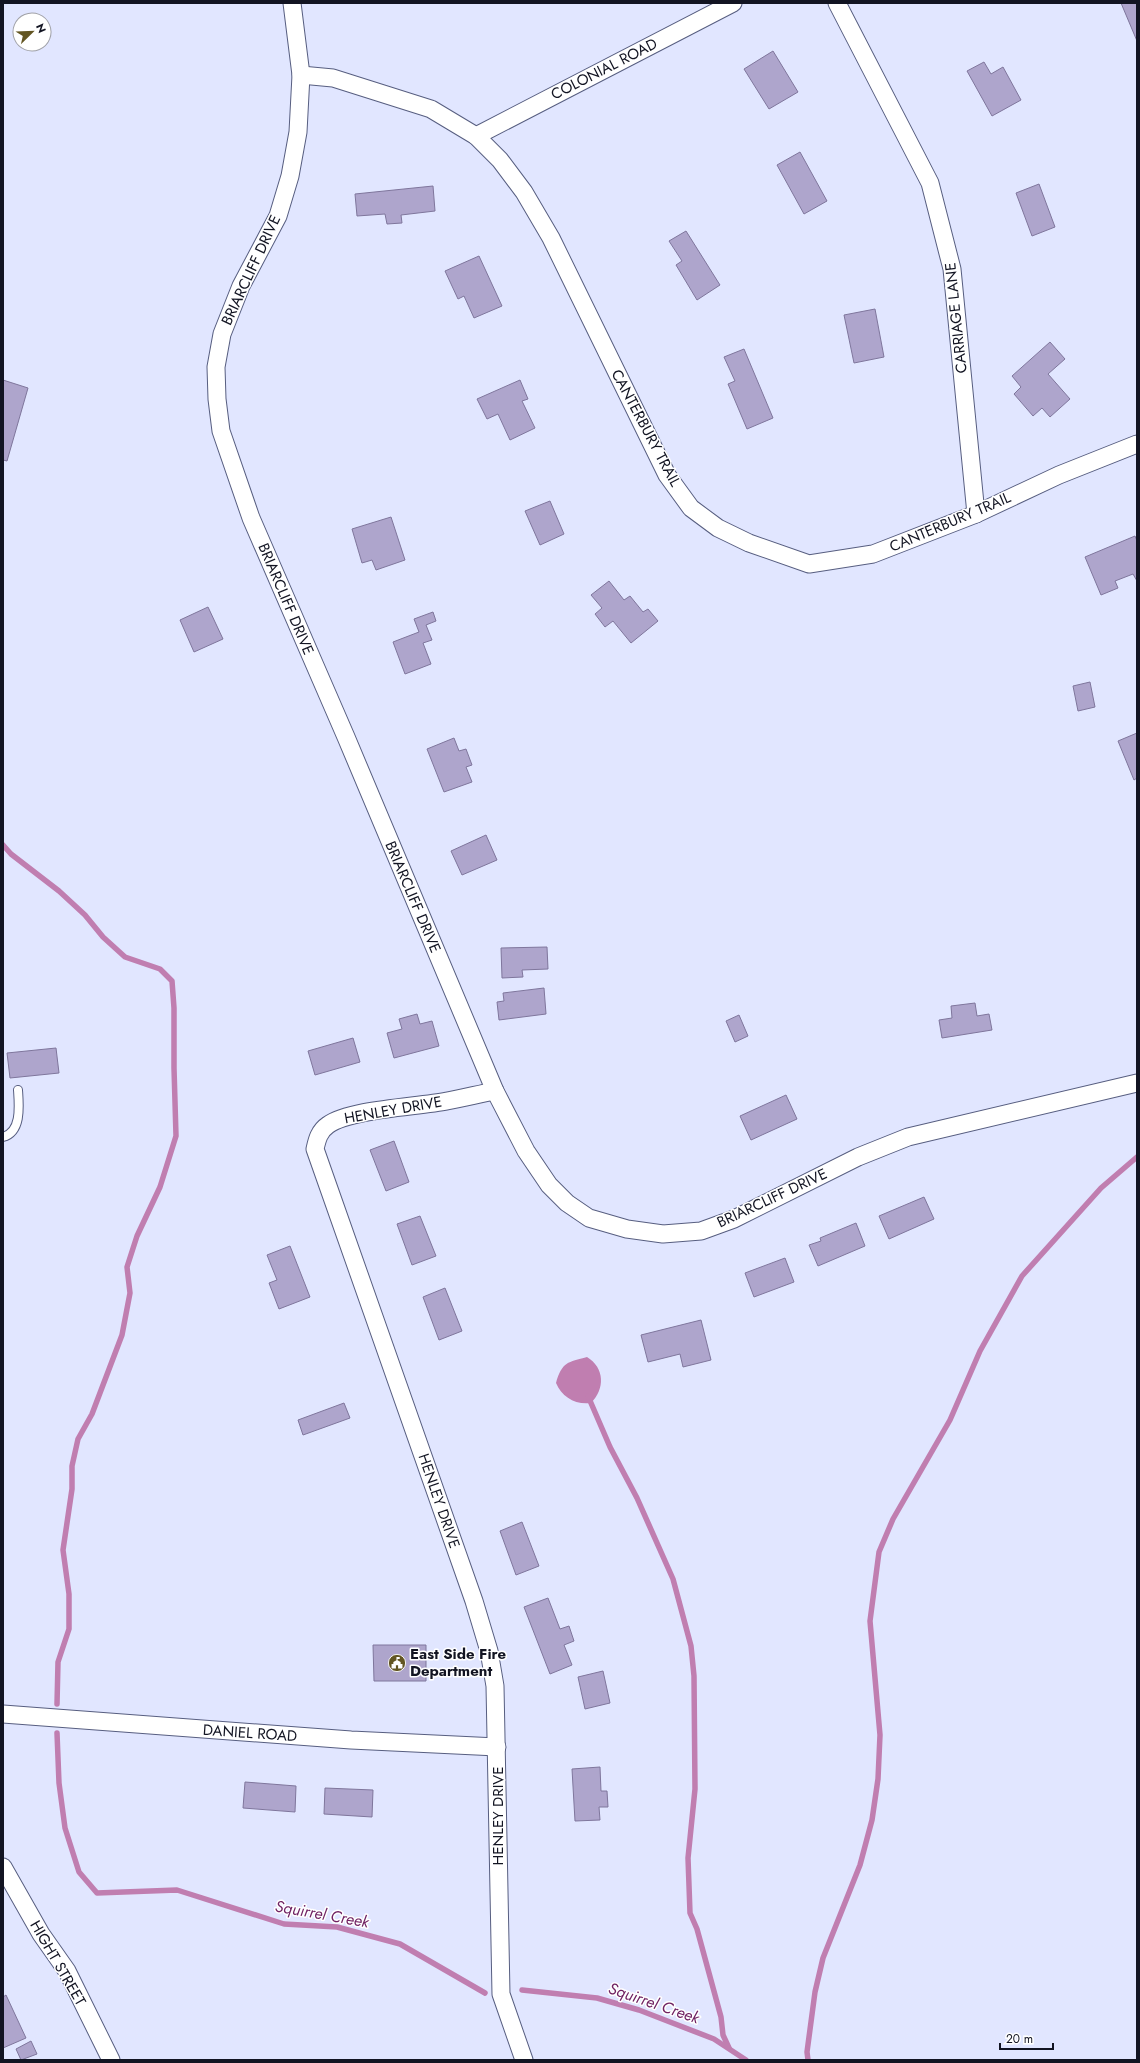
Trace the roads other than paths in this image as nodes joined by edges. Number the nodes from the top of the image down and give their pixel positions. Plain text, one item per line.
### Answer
1 (292, 3) edge
2 (733, 3) edge
3 (837, 3) edge
4 (301, 75) junction
5 (476, 136) junction
6 (1137, 444) edge
7 (976, 514) junction
8 (1137, 1083) edge
9 (18, 1090) dead end
10 (496, 1090) junction
11 (3, 1137) edge
12 (3, 1714) edge
13 (497, 1746) junction
14 (3, 1867) edge
15 (111, 2060) edge
16 (524, 2060) edge

1 - 4 street, BRIARCLIFF DRIVE
2 - 5 street, COLONIAL ROAD
3 - 7 street, CARRIAGE LANE
4 - 5 street, CANTERBURY TRAIL
4 - 10 street, BRIARCLIFF DRIVE
5 - 7 street, CANTERBURY TRAIL
6 - 7 street, CANTERBURY TRAIL
8 - 10 street, BRIARCLIFF DRIVE
9 - 11 lane
10 - 13 street, HENLEY DRIVE
12 - 13 street, DANIEL ROAD
13 - 16 street, HENLEY DRIVE
14 - 15 street, HIGHT STREET

